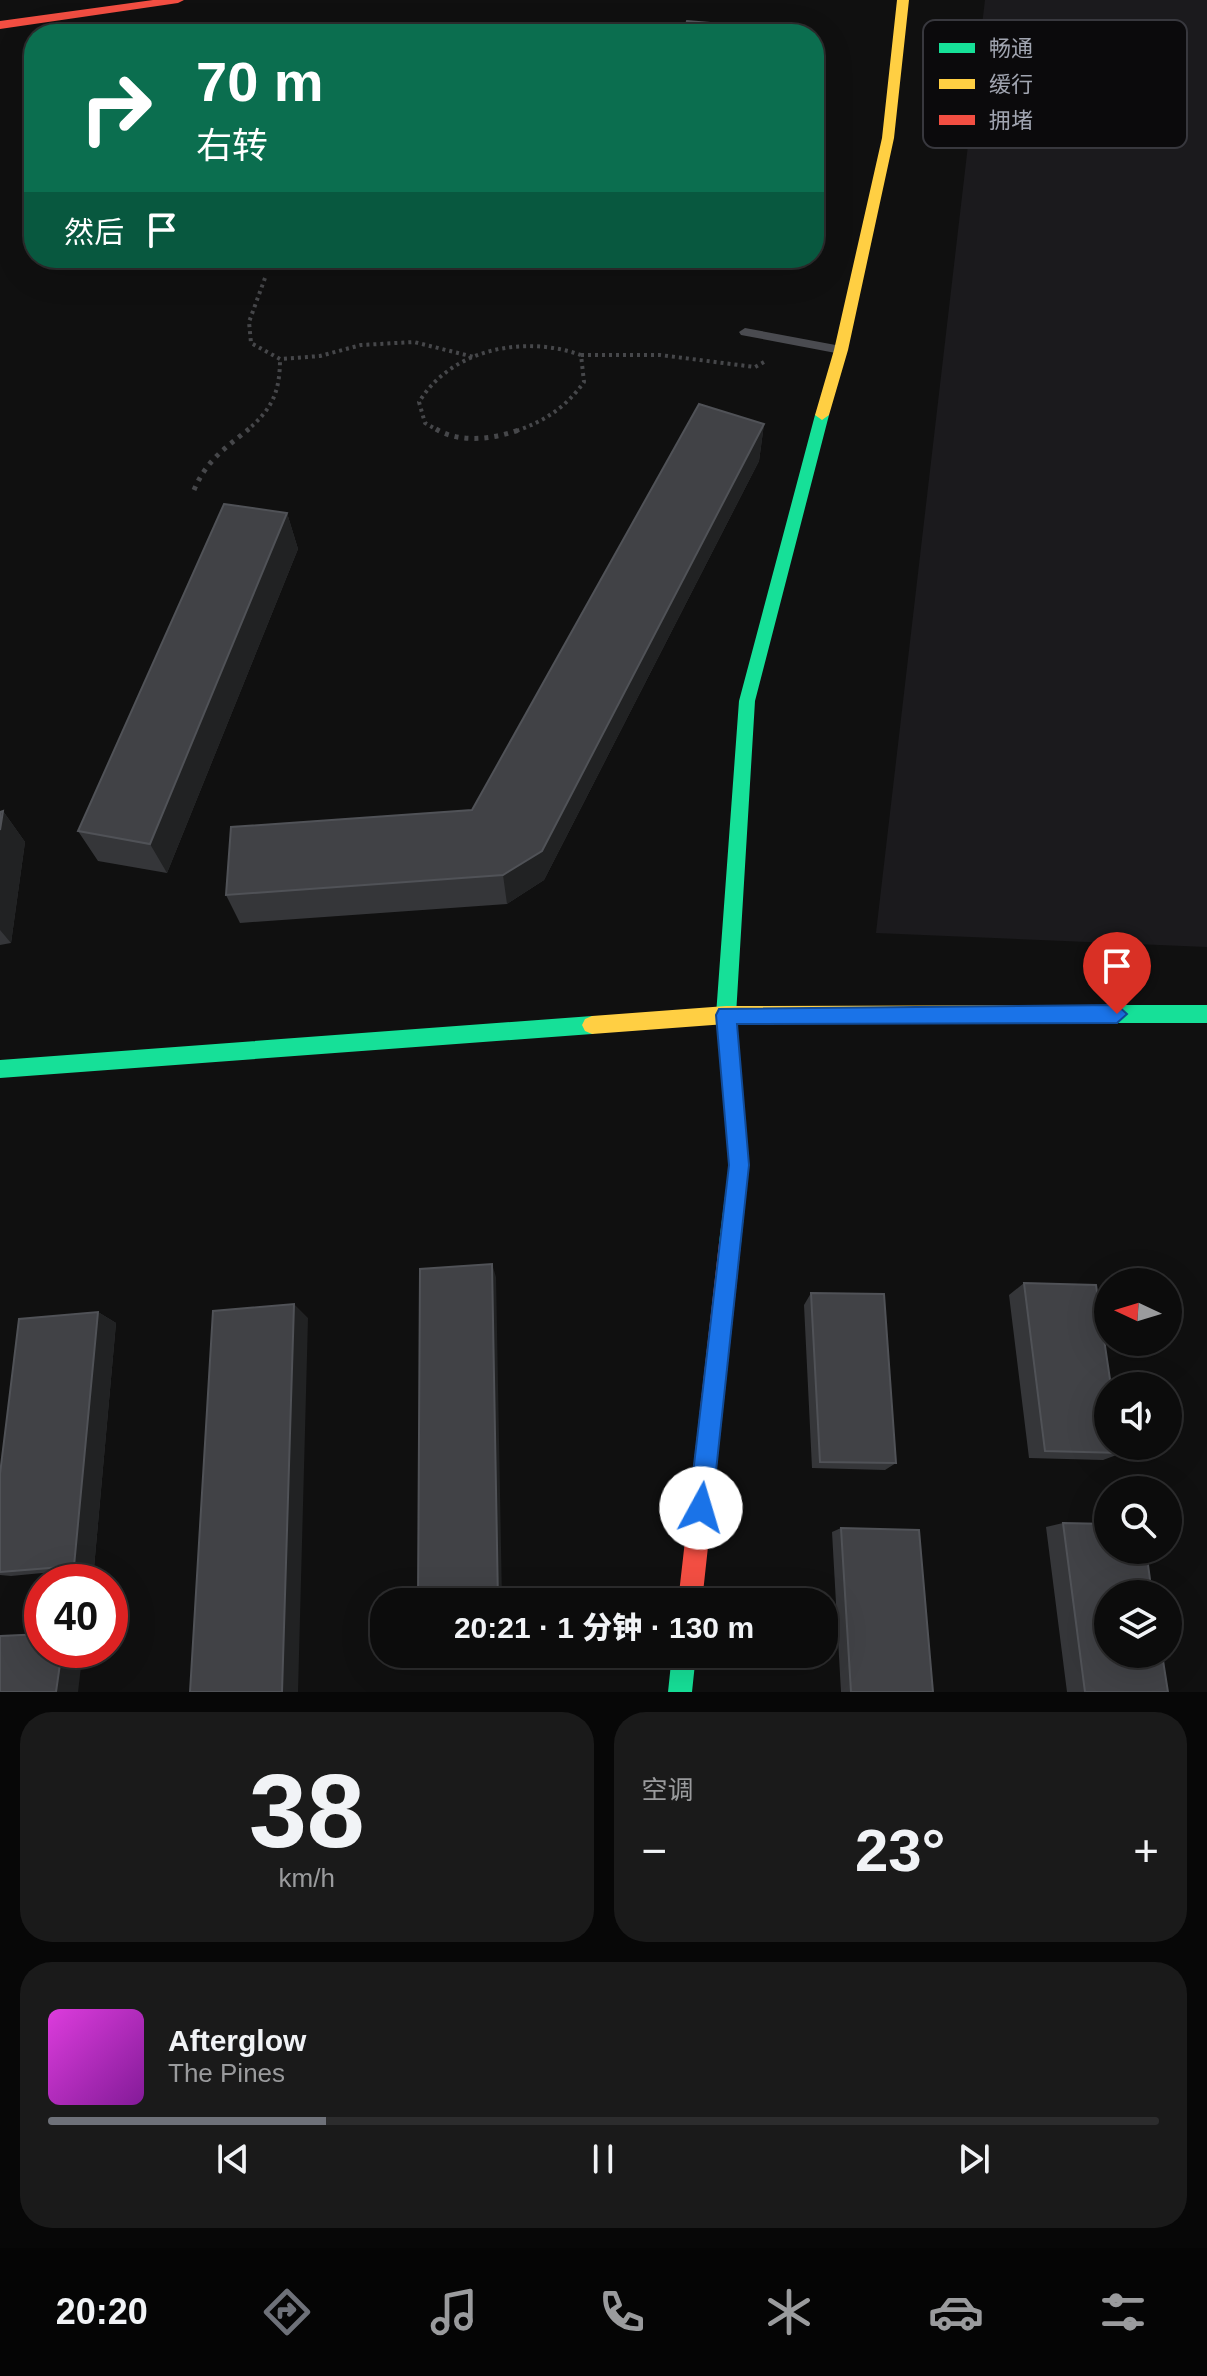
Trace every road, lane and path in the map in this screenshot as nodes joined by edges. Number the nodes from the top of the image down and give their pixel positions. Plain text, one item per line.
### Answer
1 (178, 0) edge
2 (903, 0) edge
3 (0, 25) edge
4 (265, 278) dead end
5 (745, 332) dead end
6 (800, 343) junction
7 (841, 350) junction
8 (581, 355) junction
9 (475, 357) junction
10 (280, 359) junction
11 (194, 490) dead end
12 (1207, 1014) edge
13 (726, 1015) junction
14 (0, 1069) edge
15 (692, 1588) edge
16 (683, 1668) edge
17 (680, 1692) edge

1 - 3 street
2 - 7 street
4 - 10 path
5 - 6 lane
6 - 7 lane
6 - 8 path
7 - 13 street
8 - 9 path
8 - 9 path
9 - 10 path
10 - 11 path
12 - 13 street
13 - 14 street
13 - 15 street
16 - 17 street

